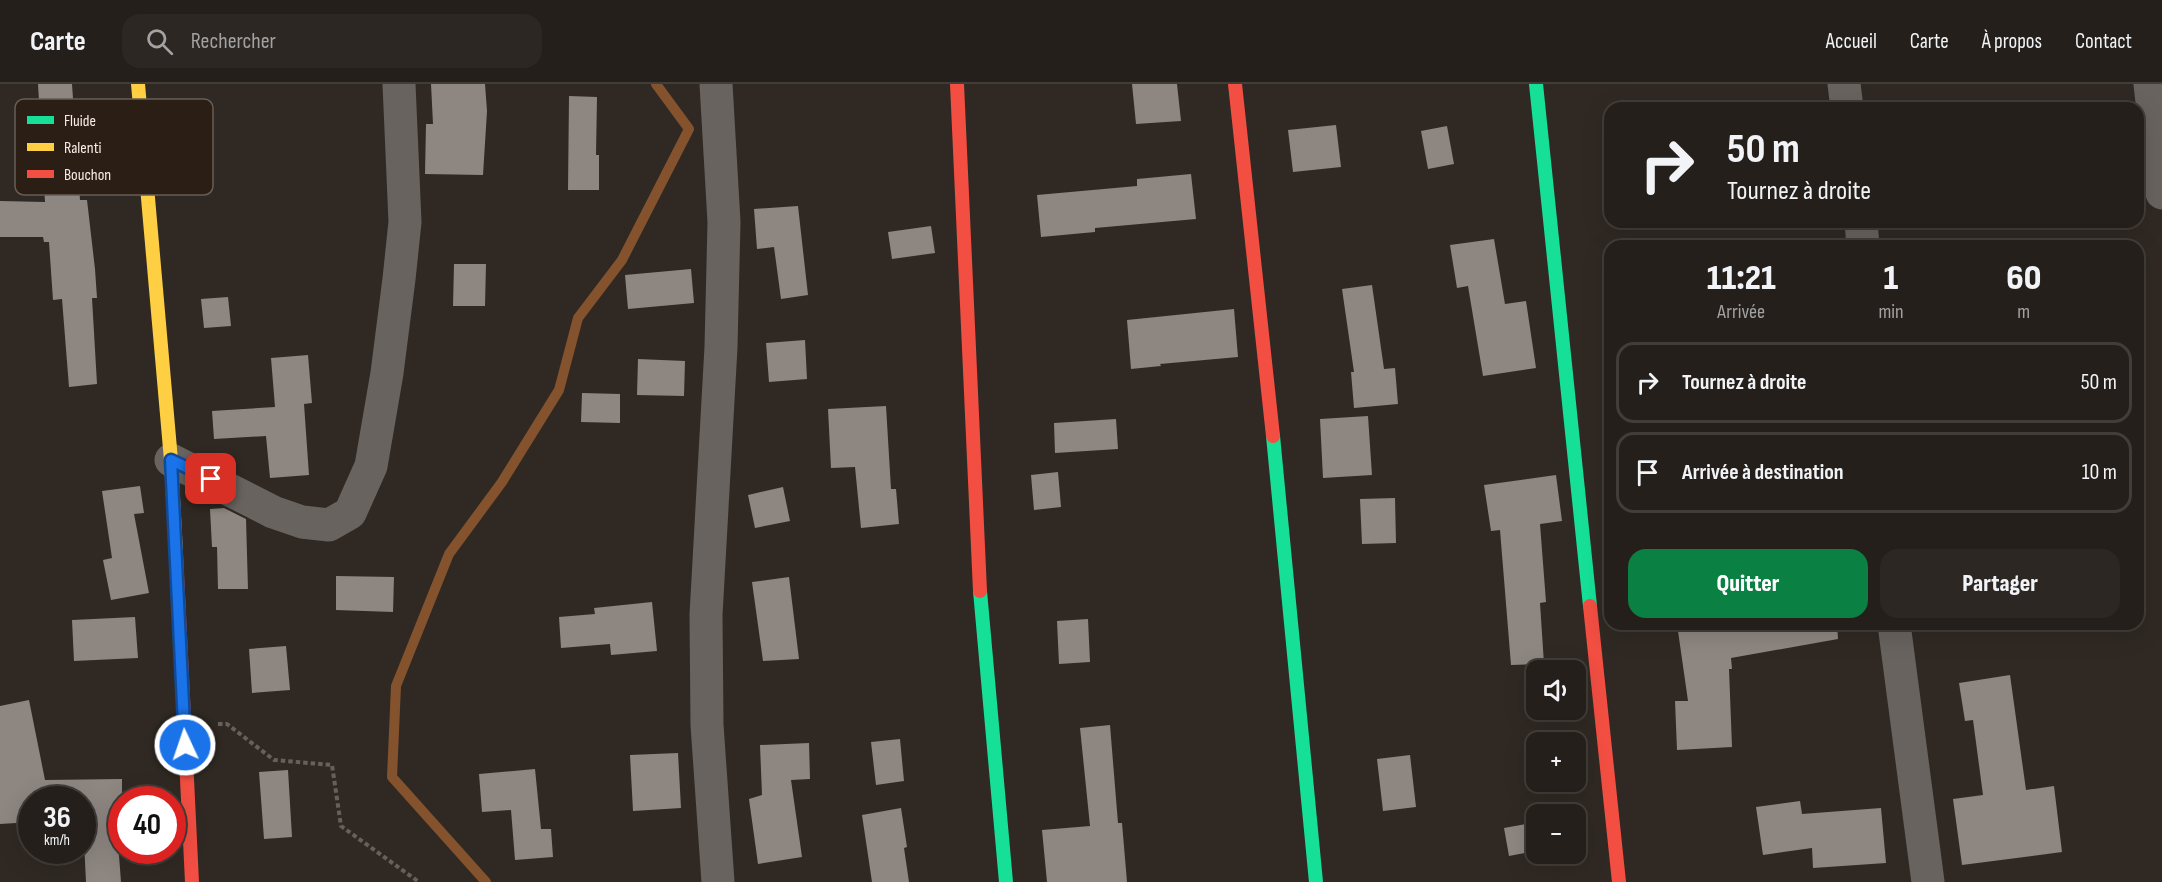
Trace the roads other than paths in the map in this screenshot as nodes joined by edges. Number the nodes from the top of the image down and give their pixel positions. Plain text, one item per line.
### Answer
1 (138, 84) edge
2 (399, 84) edge
3 (716, 84) edge
4 (957, 84) edge
5 (1235, 84) edge
6 (1536, 84) edge
7 (1844, 84) edge
8 (2150, 84) edge
9 (139, 99) edge
10 (1846, 102) edge
11 (2162, 192) edge
12 (148, 195) edge
13 (171, 460) junction
14 (1895, 630) edge
15 (192, 882) edge
16 (718, 882) edge
17 (1006, 882) edge
18 (1316, 882) edge
19 (1619, 882) edge
20 (1928, 882) edge

1 - 9 street
2 - 13 street
3 - 16 street
4 - 17 street
5 - 18 street
6 - 19 street
7 - 10 street
8 - 11 street
12 - 13 street
13 - 15 street
14 - 20 street

